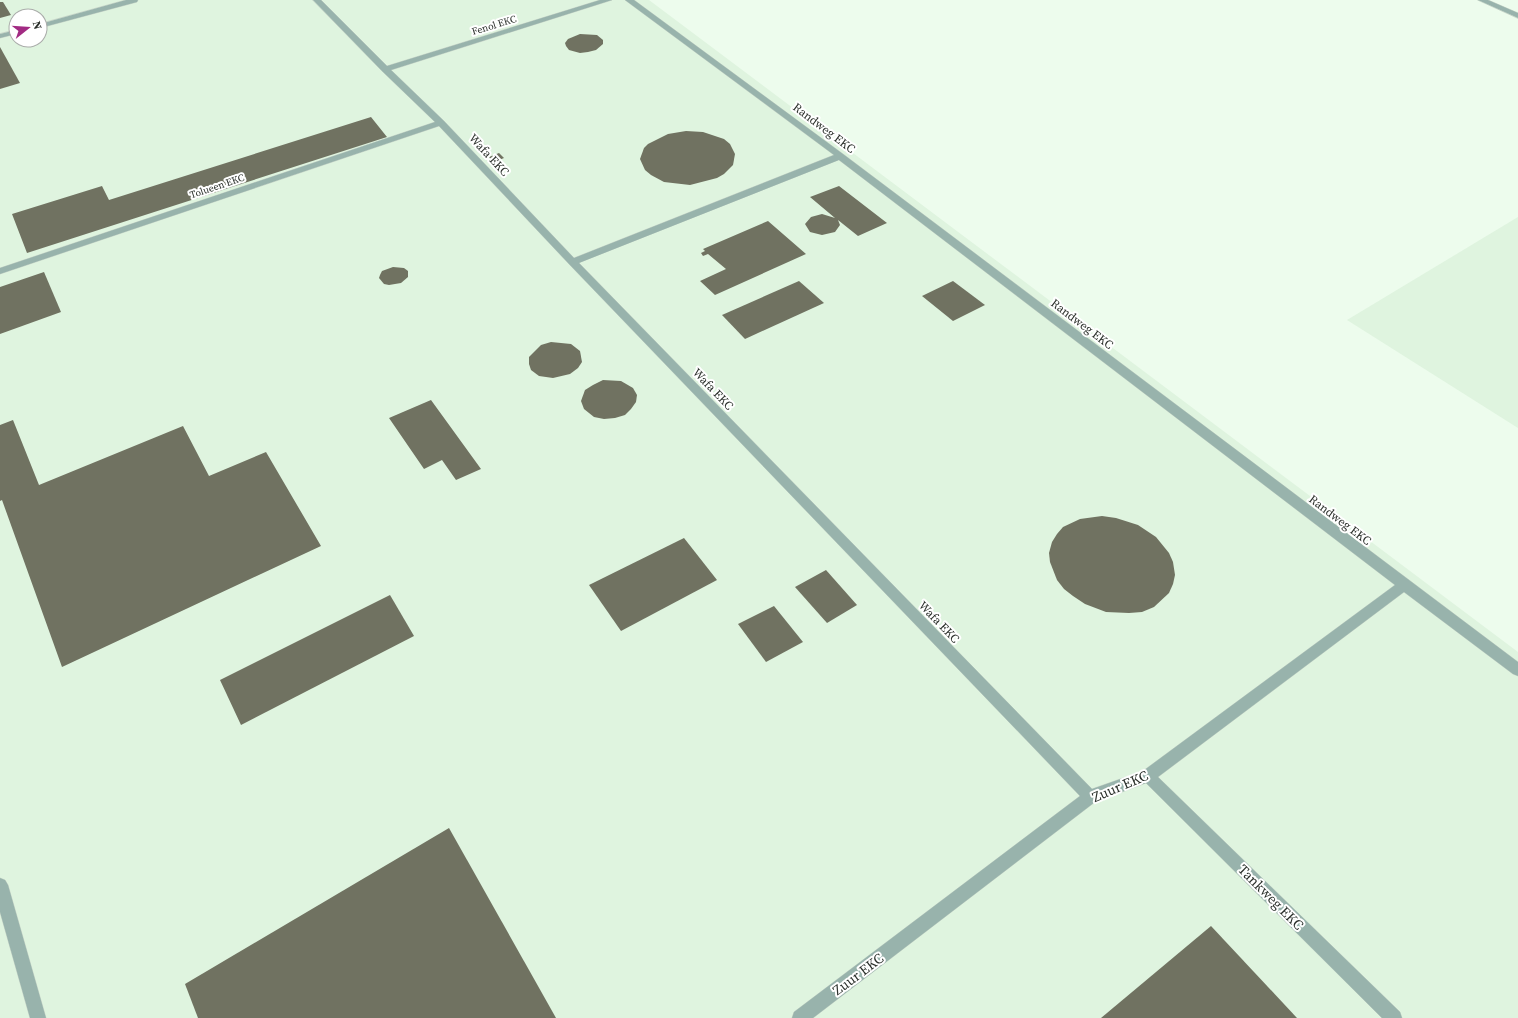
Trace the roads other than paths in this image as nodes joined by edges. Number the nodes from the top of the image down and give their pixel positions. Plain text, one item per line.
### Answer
1 (134, 0) edge
2 (317, 0) edge
3 (608, 0) edge
4 (629, 0) edge
5 (1482, 0) edge
6 (1518, 16) edge
7 (48, 24) edge
8 (385, 69) junction
9 (441, 123) junction
10 (840, 156) junction
11 (572, 262) junction
12 (0, 271) edge
13 (1404, 585) junction
14 (1518, 670) edge
15 (1148, 776) junction
16 (1090, 797) junction
17 (0, 885) edge
18 (38, 1018) edge
19 (800, 1018) edge
20 (1394, 1018) edge

1 - 7 street
2 - 8 street, Wafa EKC
3 - 8 street, Fenol EKC
4 - 10 street, Randweg EKC
5 - 6 street
8 - 9 street, Wafa EKC
9 - 11 street, Wafa EKC
9 - 12 street, Tolueen EKC
10 - 11 street
10 - 13 street, Randweg EKC
11 - 16 street, Wafa EKC
13 - 14 street, Randweg EKC
13 - 15 street, Zuur EKC
15 - 16 street, Zuur EKC
15 - 20 street, Tankweg EKC
16 - 19 street, Zuur EKC
17 - 18 street

